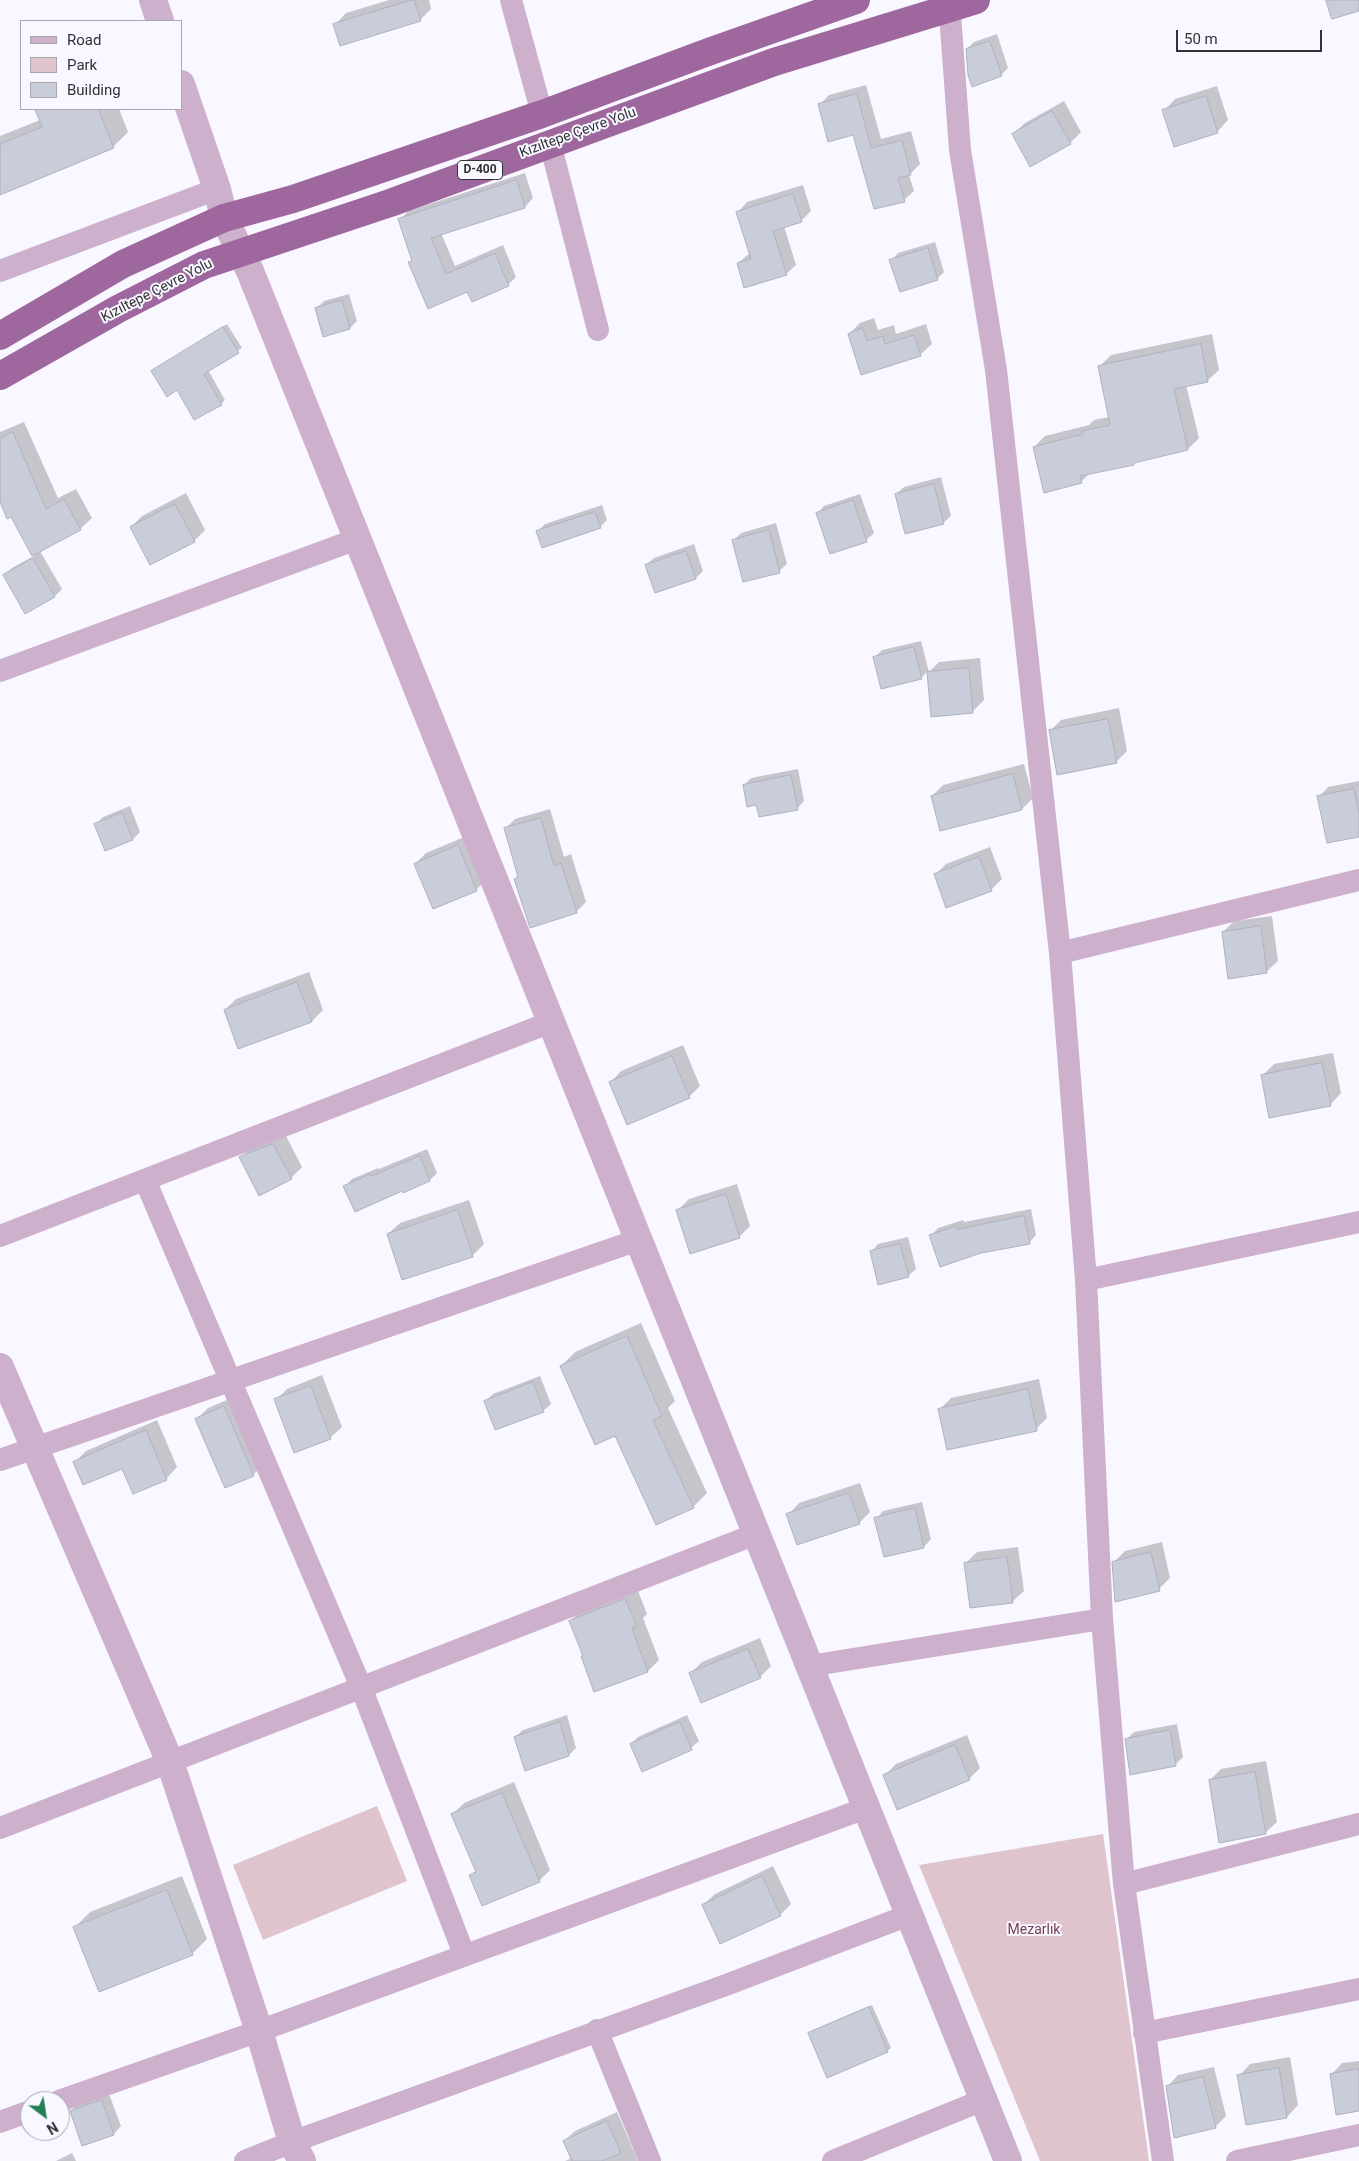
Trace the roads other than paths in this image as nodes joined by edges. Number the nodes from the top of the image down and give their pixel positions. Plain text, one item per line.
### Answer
1 (153, 0) edge
2 (511, 0) edge
3 (856, 0) edge
4 (959, 3) edge
5 (160, 20) edge
6 (182, 87) edge
7 (542, 114) junction
8 (550, 143) junction
9 (217, 189) junction
10 (224, 218) junction
11 (241, 253) junction
12 (0, 271) edge
13 (598, 330) dead end
14 (0, 336) edge
15 (0, 376) edge
16 (357, 538) junction
17 (0, 671) edge
18 (1359, 880) edge
19 (1060, 953) junction
20 (551, 1022) junction
21 (145, 1180) junction
22 (1359, 1222) edge
23 (0, 1236) edge
24 (638, 1240) junction
25 (1086, 1280) junction
26 (0, 1367) edge
27 (231, 1380) junction
28 (35, 1448) junction
29 (0, 1460) edge
30 (756, 1534) junction
31 (1102, 1619) junction
32 (809, 1666) junction
33 (361, 1687) junction
34 (170, 1762) junction
35 (866, 1808) junction
36 (1359, 1824) edge
37 (0, 1828) edge
38 (1124, 1884) junction
39 (909, 1915) junction
40 (464, 1954) junction
41 (1359, 1989) edge
42 (597, 2030) junction
43 (259, 2031) junction
44 (1144, 2033) junction
45 (70, 2097) edge
46 (983, 2100) junction
47 (20, 2115) edge
48 (0, 2122) edge
49 (1359, 2135) edge
50 (297, 2151) edge
51 (245, 2161) edge
52 (650, 2161) edge
53 (833, 2161) edge
54 (1008, 2161) edge
55 (1163, 2161) edge
56 (1237, 2161) edge

1 - 5 street
2 - 7 street
3 - 7 highway, D-400
4 - 8 highway, Kızıltepe Çevre Yolu / D-400
4 - 19 street
6 - 9 street
7 - 10 highway, D-400
8 - 11 highway, Kızıltepe Çevre Yolu / D-400
8 - 13 street
9 - 10 street
9 - 12 street
10 - 11 street
10 - 14 highway, D-400
11 - 15 highway, Kızıltepe Çevre Yolu / D-400
11 - 16 street
16 - 17 street
16 - 20 street
18 - 19 street
19 - 25 street
20 - 21 street
20 - 24 street
21 - 23 street
21 - 27 street
22 - 25 street
24 - 27 street
24 - 30 street
25 - 31 street
26 - 28 street
27 - 28 street
27 - 33 street
28 - 29 street
28 - 34 street
30 - 32 street
30 - 33 street
31 - 32 street
31 - 38 street
32 - 35 street
33 - 34 street
33 - 40 street
34 - 37 street
34 - 43 street
35 - 39 street
35 - 40 street
36 - 38 street
38 - 44 street
39 - 42 street
39 - 46 street
40 - 43 street
41 - 44 street
42 - 50 street
42 - 52 street
43 - 45 street
43 - 50 street
44 - 55 street
46 - 53 street
46 - 54 street
47 - 48 street
49 - 56 street
50 - 51 street

